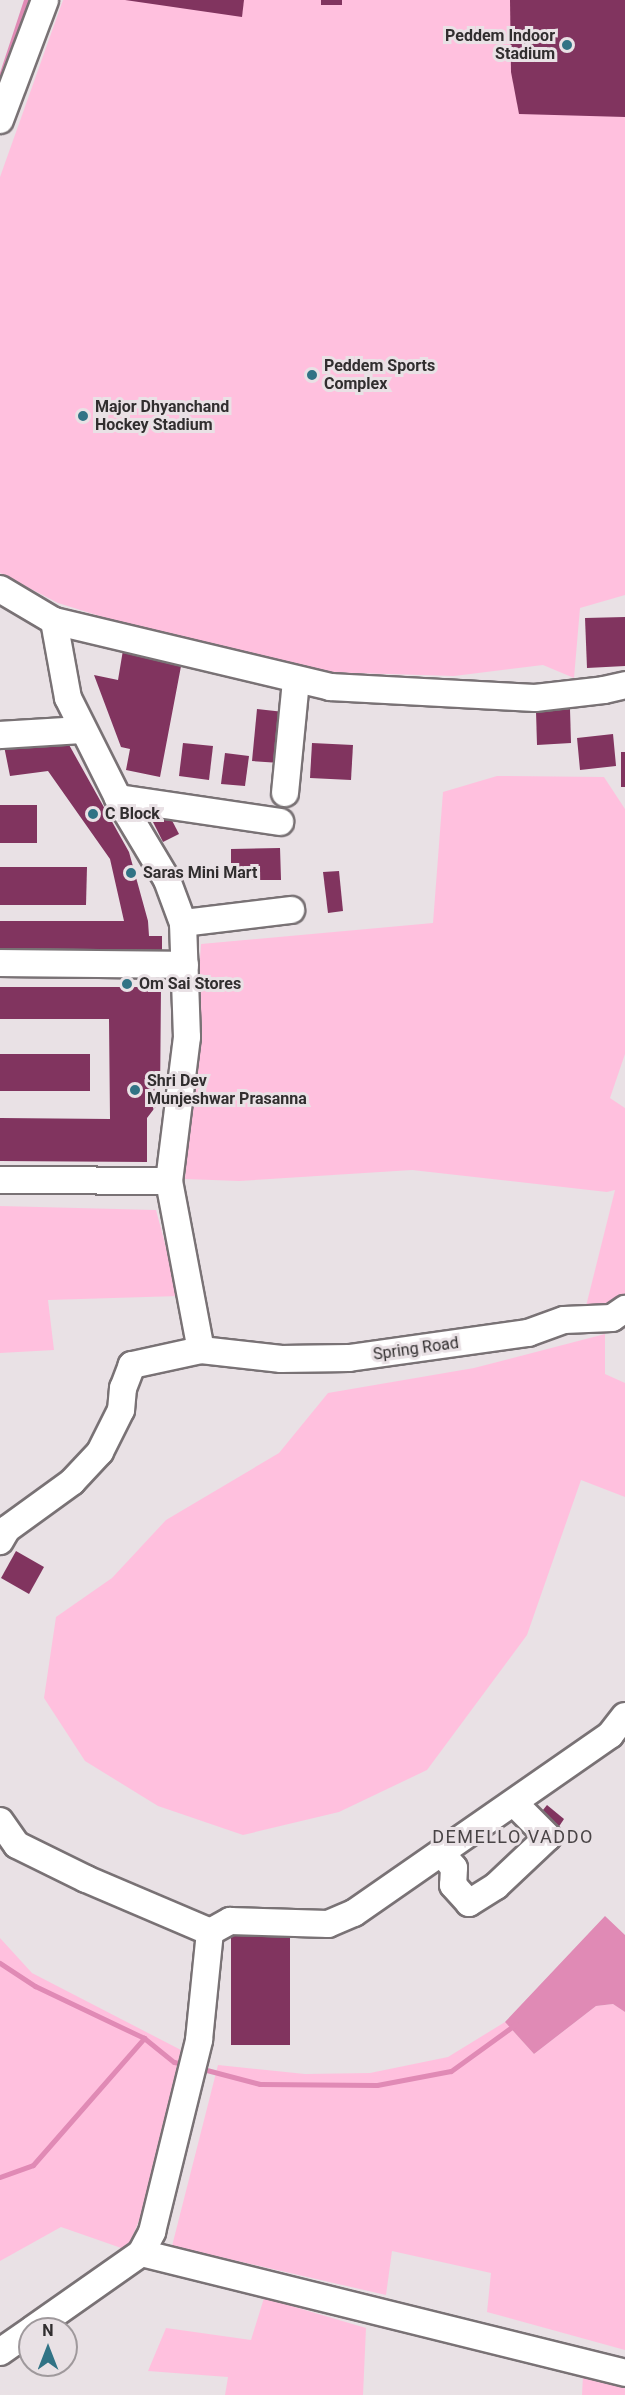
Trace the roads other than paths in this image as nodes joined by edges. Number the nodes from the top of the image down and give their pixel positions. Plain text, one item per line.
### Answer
1 (45, 0) edge
2 (0, 120) edge
3 (0, 589) edge
4 (54, 621) junction
5 (296, 681) junction
6 (625, 685) edge
7 (81, 729) junction
8 (0, 735) edge
9 (285, 793) dead end
10 (117, 798) junction
11 (280, 822) dead end
12 (291, 910) dead end
13 (183, 923) junction
14 (0, 963) edge
15 (185, 965) junction
16 (0, 1180) edge
17 (169, 1180) junction
18 (625, 1309) edge
19 (201, 1350) junction
20 (0, 1541) edge
21 (625, 1716) edge
22 (514, 1803) junction
23 (0, 1821) edge
24 (442, 1854) junction
25 (210, 1932) junction
26 (141, 2253) junction
27 (50, 2317) edge
28 (18, 2339) edge
29 (0, 2352) edge
30 (625, 2373) edge

1 - 2 street
3 - 4 street
4 - 5 street
4 - 7 street
5 - 6 street
5 - 9 street
7 - 8 street
7 - 10 street
10 - 11 street
10 - 13 street
12 - 13 street
13 - 15 street
14 - 15 street
15 - 17 street
16 - 17 street
17 - 19 street
18 - 19 street, Spring Road
19 - 20 street, Spring Road
21 - 22 street
22 - 24 street
22 - 24 street
23 - 25 street
24 - 25 street
25 - 26 street
26 - 27 street
26 - 30 street
28 - 29 street

